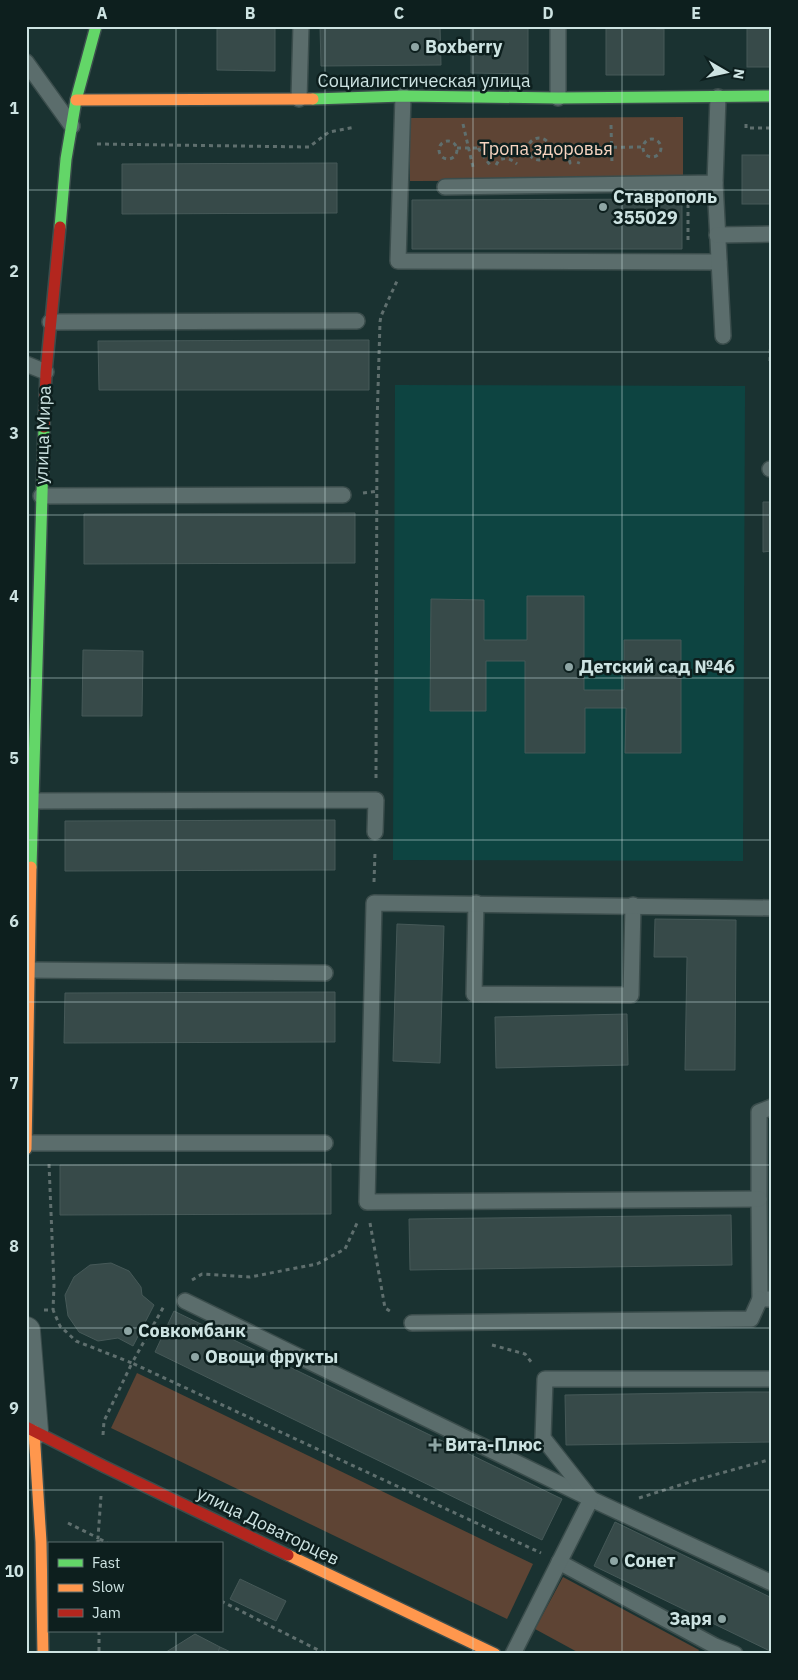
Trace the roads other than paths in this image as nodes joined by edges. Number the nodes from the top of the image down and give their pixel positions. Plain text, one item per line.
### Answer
1 (96, 26) edge
2 (301, 26) edge
3 (558, 26) edge
4 (26, 62) edge
5 (402, 96) junction
6 (718, 96) junction
7 (772, 96) edge
8 (558, 98) junction
9 (299, 99) junction
10 (76, 100) junction
11 (72, 126) junction
12 (715, 184) junction
13 (445, 188) dead end
14 (772, 234) edge
15 (717, 235) junction
16 (719, 262) junction
17 (357, 321) dead end
18 (50, 322) junction
19 (722, 336) dead end
20 (26, 364) edge
21 (46, 372) junction
22 (342, 495) dead end
23 (41, 496) junction
24 (32, 801) junction
25 (375, 832) road end
26 (476, 903) junction
27 (633, 905) junction
28 (772, 908) edge
29 (29, 970) junction
30 (325, 973) dead end
31 (772, 1107) edge
32 (26, 1142) edge
33 (325, 1143) dead end
34 (26, 1149) edge
35 (758, 1199) junction
36 (766, 1299) edge
37 (185, 1301) road end
38 (31, 1320) edge
39 (412, 1323) road end
40 (771, 1378) edge
41 (30, 1429) edge
42 (591, 1499) junction
43 (559, 1562) junction
44 (772, 1583) edge
45 (26, 1610) edge
46 (44, 1617) junction
47 (713, 1650) edge
48 (43, 1654) edge
49 (496, 1654) edge
50 (513, 1654) edge
51 (735, 1654) edge

1 - 10 street, улица Мира
2 - 9 lane
3 - 8 lane
4 - 11 lane
5 - 8 street, Социалистическая улица
5 - 9 street, Социалистическая улица
5 - 16 lane
6 - 7 street, Социалистическая улица
6 - 8 street, Социалистическая улица
6 - 12 lane
9 - 10 street, Социалистическая улица
10 - 11 street, улица Мира
11 - 18 street, улица Мира
12 - 13 lane
12 - 15 lane
14 - 15 lane
15 - 16 lane
16 - 19 lane
17 - 18 lane
18 - 21 street, улица Мира
20 - 21 lane
21 - 23 street, улица Мира
22 - 23 lane
23 - 24 street, улица Мира
24 - 25 lane
24 - 29 street, улица Мира
26 - 27 lane
26 - 27 lane
26 - 35 lane
27 - 28 lane
29 - 30 lane
29 - 32 street, улица Мира
31 - 35 lane
32 - 33 lane
32 - 34 street, улица Мира
35 - 36 lane
36 - 39 lane
37 - 42 lane
38 - 41 street
40 - 42 lane
41 - 46 street
41 - 49 street, улица Доваторцев
42 - 43 lane
42 - 44 lane
43 - 47 lane
43 - 50 lane
45 - 46 lane
46 - 48 street
47 - 51 lane

